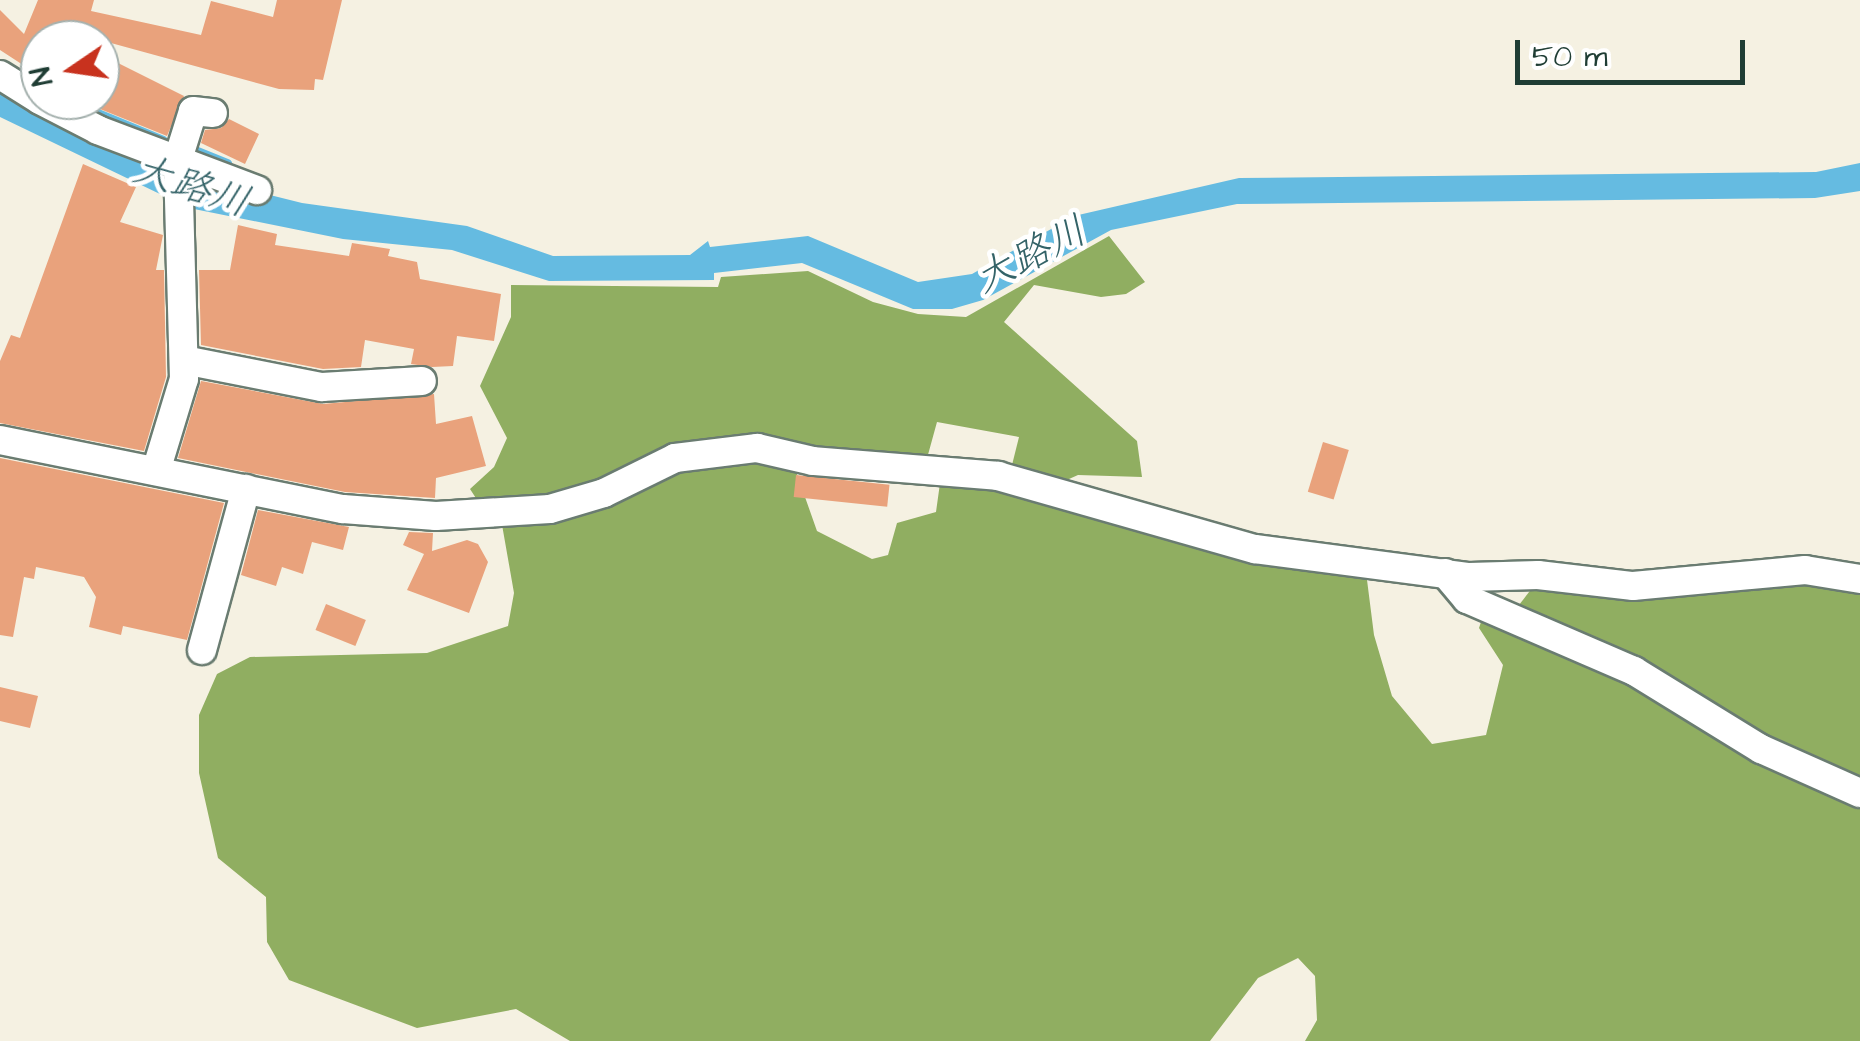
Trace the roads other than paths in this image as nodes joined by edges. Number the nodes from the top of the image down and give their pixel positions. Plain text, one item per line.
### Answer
1 (214, 113) dead end
2 (86, 120) edge
3 (178, 160) junction
4 (258, 190) dead end
5 (184, 360) junction
6 (422, 381) dead end
7 (0, 440) edge
8 (156, 472) junction
9 (246, 490) junction
10 (1445, 573) junction
11 (1860, 579) edge
12 (202, 650) dead end
13 (1860, 793) edge

1 - 3 street
2 - 3 street
3 - 4 street
3 - 5 street
5 - 6 street
5 - 8 street
7 - 8 street
8 - 9 street
9 - 10 street
9 - 12 street
10 - 11 street
10 - 13 street

